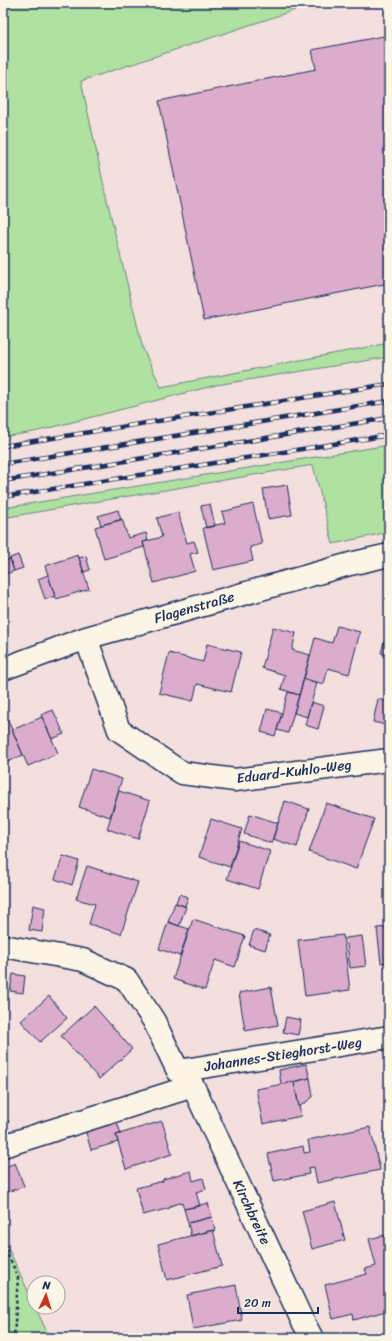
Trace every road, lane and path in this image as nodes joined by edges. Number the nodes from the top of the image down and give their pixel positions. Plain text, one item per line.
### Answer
1 (389, 555) edge
2 (86, 638) junction
3 (3, 669) edge
4 (389, 760) edge
5 (3, 946) edge
6 (389, 1037) edge
7 (185, 1078) junction
8 (3, 1146) edge
9 (3, 1244) edge
10 (14, 1338) edge
11 (312, 1338) edge

1 - 2 street, Flagenstraße
2 - 3 street, Flagenstraße
2 - 4 street, Eduard-Kuhlo-Weg
5 - 7 street, Kirchbreite
6 - 7 street, Johannes-Stieghorst-Weg
7 - 8 street
7 - 11 street, Kirchbreite
9 - 10 path

